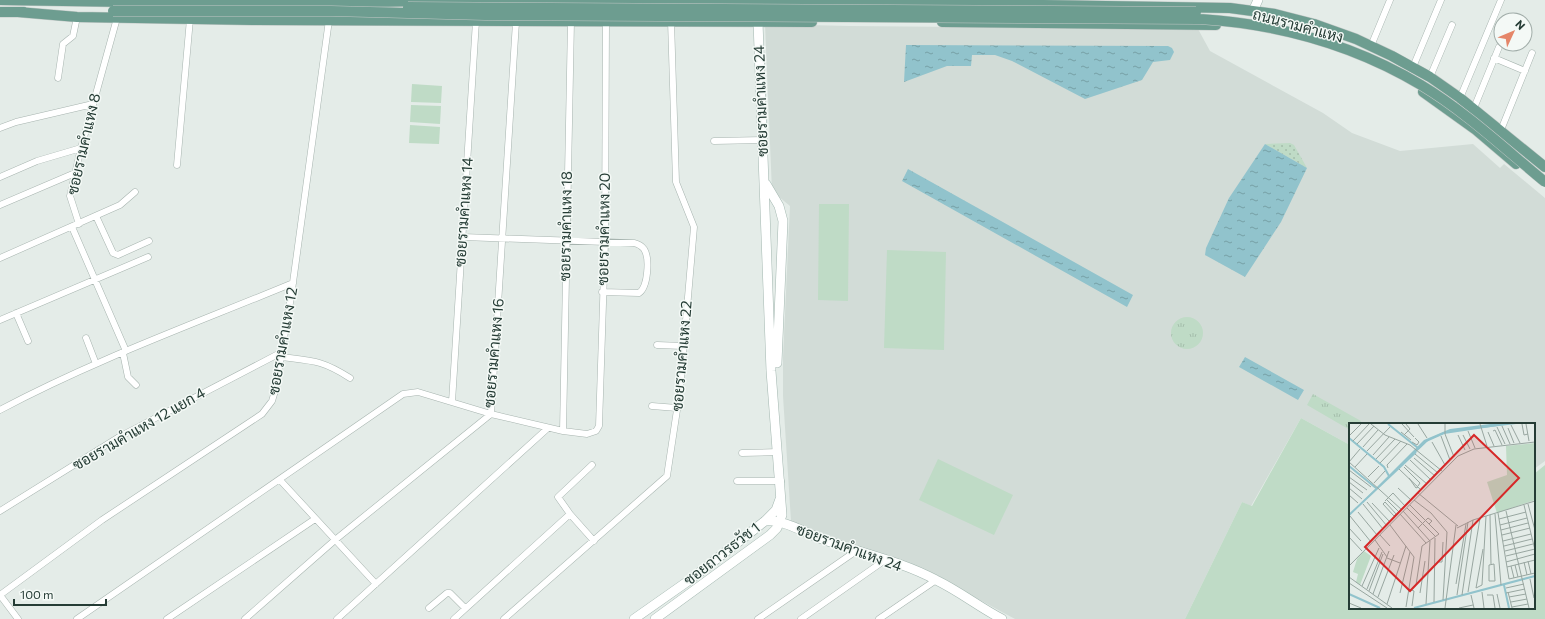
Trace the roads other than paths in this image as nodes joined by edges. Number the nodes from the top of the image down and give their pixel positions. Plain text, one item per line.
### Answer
1 (0, 0) edge
2 (77, 0) edge
3 (449, 0) edge
4 (1258, 0) edge
5 (1390, 0) edge
6 (1441, 0) edge
7 (1501, 0) edge
8 (173, 1) edge
9 (345, 1) edge
10 (485, 1) edge
11 (515, 1) edge
12 (567, 1) edge
13 (651, 1) edge
14 (673, 1) edge
15 (792, 1) edge
16 (254, 2) edge
17 (624, 2) junction
18 (871, 2) edge
19 (929, 2) edge
20 (981, 2) edge
21 (1026, 2) edge
22 (1061, 2) edge
23 (304, 3) edge
24 (752, 3) junction
25 (1128, 3) edge
26 (1172, 3) edge
27 (1206, 4) edge
28 (1254, 11) junction
29 (0, 12) edge
30 (18, 12) junction
31 (115, 15) junction
32 (77, 17) junction
33 (190, 19) junction
34 (329, 20) junction
35 (476, 21) junction
36 (670, 21) junction
37 (516, 22) junction
38 (570, 22) junction
39 (606, 22) junction
40 (624, 22) junction
41 (758, 22) junction
42 (1063, 24) junction
43 (1208, 24) junction
44 (1452, 26) dead end
45 (1371, 46) junction
46 (1497, 52) edge
47 (1532, 52) dead end
48 (1494, 58) junction
49 (1413, 67) junction
50 (1525, 71) junction
51 (1430, 77) junction
52 (58, 78) dead end
53 (1460, 98) junction
54 (93, 104) junction
55 (1472, 107) junction
56 (1484, 117) junction
57 (1462, 120) junction
58 (0, 128) edge
59 (1476, 130) junction
60 (1501, 130) junction
61 (1509, 137) junction
62 (763, 140) junction
63 (714, 141) dead end
64 (1521, 147) junction
65 (81, 148) junction
66 (1499, 150) junction
67 (1511, 160) junction
68 (177, 165) dead end
69 (1545, 167) edge
70 (75, 172) junction
71 (1545, 174) edge
72 (0, 177) edge
73 (765, 180) junction
74 (1545, 182) edge
75 (1545, 188) edge
76 (135, 192) dead end
77 (0, 205) edge
78 (96, 216) junction
79 (79, 224) junction
80 (72, 228) junction
81 (463, 237) junction
82 (782, 238) junction
83 (503, 239) junction
84 (148, 241) dead end
85 (565, 241) junction
86 (605, 242) junction
87 (148, 257) dead end
88 (0, 258) edge
89 (95, 279) junction
90 (768, 279) junction
91 (293, 283) junction
92 (602, 292) junction
93 (16, 313) junction
94 (0, 320) edge
95 (86, 338) dead end
96 (28, 341) dead end
97 (657, 345) dead end
98 (683, 346) junction
99 (125, 352) junction
100 (281, 355) junction
101 (96, 364) junction
102 (350, 378) dead end
103 (136, 385) dead end
104 (452, 402) junction
105 (774, 402) junction
106 (652, 406) dead end
107 (677, 408) junction
108 (0, 410) edge
109 (490, 414) junction
110 (548, 428) junction
111 (563, 431) junction
112 (778, 452) junction
113 (742, 453) dead end
114 (592, 465) dead end
115 (280, 480) junction
116 (737, 481) dead end
117 (781, 481) junction
118 (781, 496) junction
119 (0, 511) edge
120 (570, 514) junction
121 (315, 519) junction
122 (765, 521) junction
123 (781, 522) junction
124 (791, 527) junction
125 (770, 535) junction
126 (336, 540) junction
127 (594, 541) junction
128 (856, 551) junction
129 (885, 560) junction
130 (691, 579) junction
131 (936, 580) junction
132 (376, 584) junction
133 (698, 589) junction
134 (0, 595) edge
135 (429, 608) dead end
136 (465, 608) junction
137 (998, 618) edge
138 (18, 619) edge
139 (78, 619) edge
140 (167, 619) edge
141 (245, 619) edge
142 (337, 619) edge
143 (454, 619) edge
144 (504, 619) edge
145 (634, 619) edge
146 (655, 619) edge
147 (758, 619) edge
148 (801, 619) edge
149 (879, 619) edge

1 - 2 main road, ถนนรามคำแหง
2 - 8 main road, ถนนรามคำแหง
3 - 9 main road, ถนนรามคำแหง
3 - 10 main road, ถนนรามคำแหง
4 - 28 main road
5 - 45 street
6 - 49 street
7 - 53 street
8 - 16 main road, ถนนรามคำแหง
9 - 23 main road, ถนนรามคำแหง
10 - 11 main road, ถนนรามคำแหง
11 - 12 main road, ถนนรามคำแหง
12 - 17 main road, ถนนรามคำแหง
13 - 14 main road, ถนนรามคำแหง
13 - 17 main road, ถนนรามคำแหง
14 - 24 main road, ถนนรามคำแหง
15 - 18 main road, ถนนรามคำแหง
15 - 24 main road, ถนนรามคำแหง
16 - 23 main road, ถนนรามคำแหง
17 - 40 main road
18 - 19 main road, ถนนรามคำแหง
19 - 20 main road, ถนนรามคำแหง
20 - 21 main road, ถนนรามคำแหง
21 - 22 main road, ถนนรามคำแหง
22 - 25 main road, ถนนรามคำแหง
22 - 42 main road
23 - 71 main road, ถนนรามคำแหง, bridge
24 - 41 main road
25 - 26 main road, ถนนรามคำแหง
26 - 27 main road, ถนนรามคำแหง
27 - 28 main road, ถนนรามคำแหง
27 - 43 main road
28 - 45 main road, ถนนรามคำแหง
29 - 30 main road, ถนนรามคำแหง
30 - 31 main road, ถนนรามคำแหง
30 - 32 main road, ถนนรามคำแหง
31 - 32 main road, ถนนรามคำแหง
31 - 33 main road, ถนนรามคำแหง
31 - 54 street, ซอยรามคำแหง 8
31 - 74 main road, ถนนรามคำแหง, bridge
32 - 52 street
33 - 34 main road, ถนนรามคำแหง
33 - 68 street
34 - 35 main road, ถนนรามคำแหง
34 - 91 street, ซอยรามคำแหง 12
35 - 37 main road, ถนนรามคำแหง
35 - 81 street, ซอยรามคำแหง 14
36 - 40 main road, ถนนรามคำแหง
36 - 41 main road, ถนนรามคำแหง
36 - 98 street, ซอยรามคำแหง 22
37 - 38 main road, ถนนรามคำแหง
37 - 83 street, ซอยรามคำแหง 16
38 - 39 main road, ถนนรามคำแหง
38 - 85 street, ซอยรามคำแหง 18
39 - 40 main road, ถนนรามคำแหง
39 - 86 street, ซอยรามคำแหง 20
41 - 42 main road, ถนนรามคำแหง
41 - 62 main road, ซอยรามคำแหง 24
42 - 43 main road, ถนนรามคำแหง
43 - 57 main road, ถนนรามคำแหง
44 - 51 street
45 - 49 main road, ถนนรามคำแหง
46 - 48 street
47 - 50 street
48 - 50 street
48 - 55 street
49 - 51 main road, ถนนรามคำแหง
50 - 60 street
51 - 53 main road, ถนนรามคำแหง
53 - 55 main road, ถนนรามคำแหง
54 - 58 street
54 - 65 street, ซอยรามคำแหง 8
55 - 56 main road, ถนนรามคำแหง
55 - 57 main road
56 - 59 main road
56 - 60 main road, ถนนรามคำแหง
57 - 59 main road, ถนนรามคำแหง
59 - 66 main road, ถนนรามคำแหง
60 - 61 main road, ถนนรามคำแหง
61 - 64 main road, ถนนรามคำแหง
61 - 66 main road
62 - 63 street
62 - 73 main road, ซอยรามคำแหง 24
64 - 67 main road
64 - 69 main road, ถนนรามคำแหง
65 - 70 street, ซอยรามคำแหง 8
65 - 72 street
66 - 67 main road, ถนนรามคำแหง
67 - 75 main road, ถนนรามคำแหง
70 - 77 street
70 - 79 street, ซอยรามคำแหง 8
73 - 82 main road, ซอยรามคำแหง 24
73 - 90 main road, ซอยรามคำแหง 24
76 - 78 street
78 - 79 street
78 - 84 street
79 - 80 street
80 - 88 street
80 - 89 street
81 - 83 street
81 - 104 street, ซอยรามคำแหง 14
82 - 90 main road
82 - 105 main road, ซอยรามคำแหง 24
83 - 85 street
83 - 109 street, ซอยรามคำแหง 16
85 - 86 street
85 - 111 street, ซอยรามคำแหง 18
86 - 92 street, ซอยรามคำแหง 20
86 - 92 street
87 - 89 street
89 - 93 street
89 - 99 street
90 - 105 main road, ซอยรามคำแหง 24
91 - 99 street
91 - 100 street, ซอยรามคำแหง 12
92 - 111 street, ซอยรามคำแหง 20
93 - 94 street
93 - 96 street
95 - 101 street
97 - 98 street
98 - 107 street, ซอยรามคำแหง 22
99 - 101 street
99 - 103 street
100 - 102 street
100 - 119 street, ซอยรามคำแหง 12 แยก 4
100 - 134 street, ซอยรามคำแหง 12
101 - 108 street
104 - 109 street
104 - 115 street
105 - 112 main road, ซอยรามคำแหง 24
106 - 107 street
107 - 127 street, ซอยรามคำแหง 22
109 - 110 street
109 - 126 street, ซอยรามคำแหง 16
110 - 111 street
110 - 132 street
112 - 113 street
112 - 117 main road, ซอยรามคำแหง 24
114 - 120 street
115 - 121 street
115 - 139 street
116 - 117 street
117 - 118 main road, ซอยรามคำแหง 24
118 - 122 main road
118 - 123 main road, ซอยรามคำแหง 24
118 - 124 main road
120 - 127 street
120 - 136 street
121 - 126 street
121 - 140 street
122 - 123 main road, ซอยถาวรธวัช 1
122 - 130 main road, ซอยถาวรธวัช 1
123 - 124 main road, ซอยรามคำแหง 24
123 - 125 main road, ซอยถาวรธวัช 1
124 - 125 main road
124 - 128 main road, ซอยรามคำแหง 24
125 - 133 main road, ซอยถาวรธวัช 1
126 - 132 street
126 - 141 street, ซอยรามคำแหง 16
127 - 144 street, ซอยรามคำแหง 22
128 - 129 main road, ซอยรามคำแหง 24
128 - 147 street
129 - 131 main road, ซอยรามคำแหง 24
129 - 148 street
130 - 133 main road
130 - 145 main road, ซอยถาวรธวัช 1
131 - 137 main road, ซอยรามคำแหง 24
131 - 149 street
132 - 142 street
133 - 146 main road, ซอยถาวรธวัช 1
134 - 138 street
135 - 136 street
136 - 143 street

